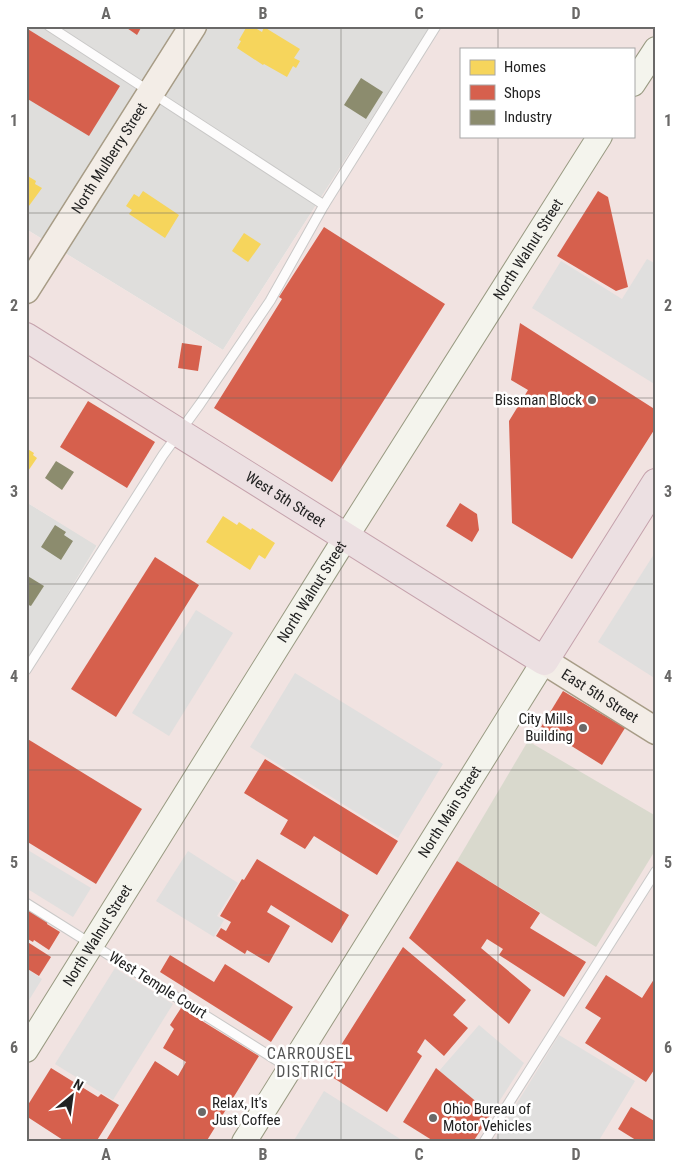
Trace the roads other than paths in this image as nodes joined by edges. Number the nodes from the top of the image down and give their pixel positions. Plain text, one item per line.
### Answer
1 (49, 26) edge
2 (193, 26) edge
3 (436, 26) edge
4 (656, 49) edge
5 (634, 82) edge
6 (150, 93) junction
7 (599, 138) edge
8 (324, 205) junction
9 (26, 290) edge
10 (26, 337) edge
11 (179, 433) junction
12 (656, 483) edge
13 (346, 537) junction
14 (544, 661) junction
15 (26, 670) edge
16 (656, 730) edge
17 (656, 871) edge
18 (26, 903) edge
19 (93, 944) junction
20 (26, 1050) edge
21 (289, 1068) junction
22 (244, 1142) edge
23 (484, 1142) edge

1 - 6 lane
2 - 6 main road, North Mulberry Street
3 - 8 lane
4 - 5 street
6 - 8 lane
6 - 9 main road, North Mulberry Street
7 - 13 street, North Walnut Street
8 - 11 lane
10 - 11 highway, West 5th Street
11 - 13 highway, West 5th Street
11 - 15 lane
12 - 14 highway, North Main Street
13 - 14 highway, West 5th Street
13 - 19 street, North Walnut Street
14 - 16 main road, East 5th Street
14 - 21 street, North Main Street
17 - 23 lane
18 - 19 lane, West Temple Court
19 - 20 street, North Walnut Street
19 - 21 lane, West Temple Court
21 - 22 street, North Main Street

